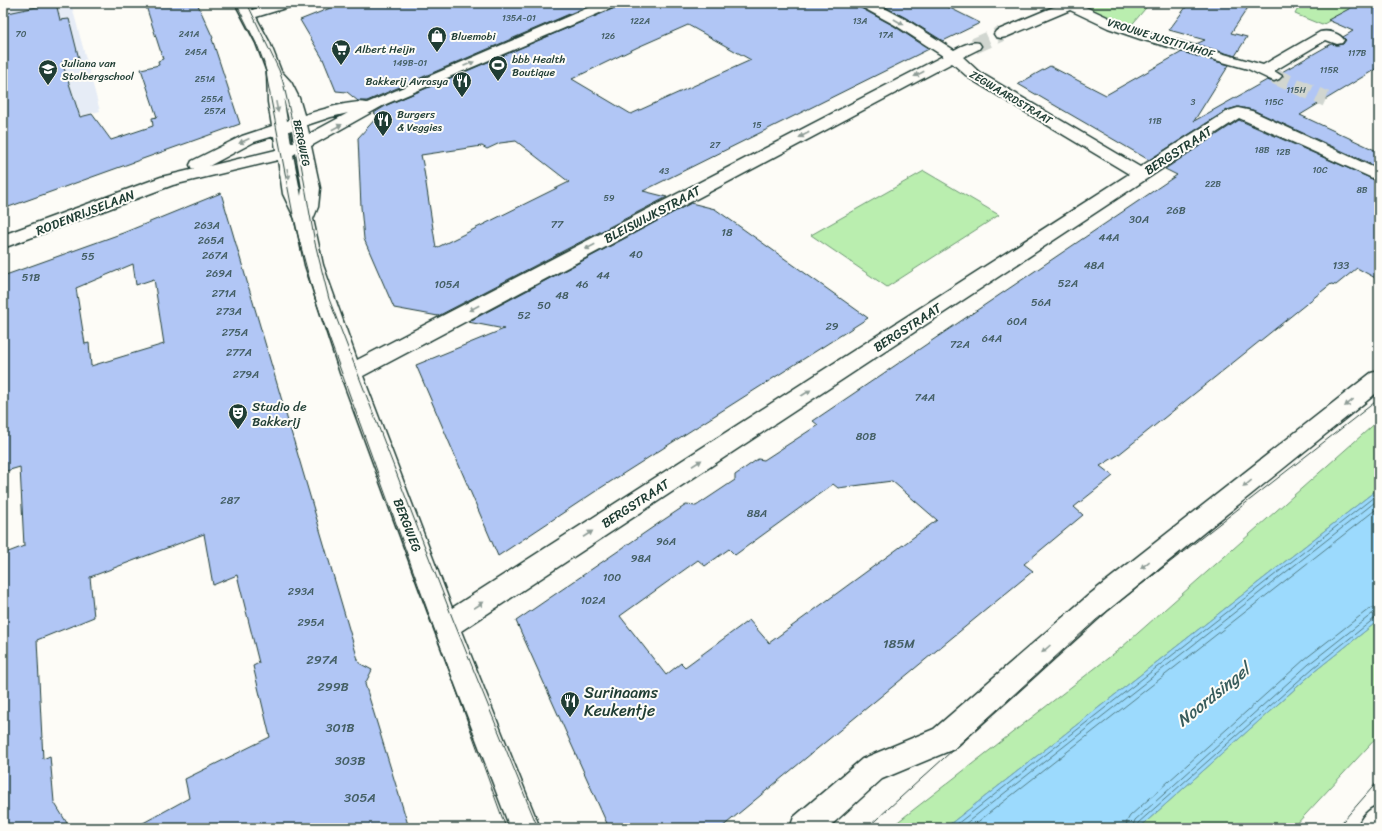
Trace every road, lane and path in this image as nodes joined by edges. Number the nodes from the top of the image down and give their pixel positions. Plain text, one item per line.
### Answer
1 (287, 3) edge
2 (611, 3) edge
3 (865, 3) edge
4 (246, 9) edge
5 (1001, 34) tunnel mouth
6 (1337, 40) dead end
7 (974, 46) tunnel mouth
8 (953, 56) junction
9 (274, 72) junction
10 (381, 101) junction
11 (298, 122) junction
12 (281, 129) junction
13 (302, 145) junction
14 (284, 153) junction
15 (1140, 174) junction
16 (1379, 176) edge
17 (167, 181) junction
18 (304, 219) junction
19 (3, 242) edge
20 (351, 373) junction
21 (1379, 378) edge
22 (446, 626) junction
23 (1379, 820) edge
24 (525, 828) edge
25 (805, 828) edge
26 (1372, 828) edge

1 - 4 street
10 -> 2 street
3 -> 8 street, ZEGWAARDSTRAAT
4 - 9 street, BERGWEG
5 - 6 street, VROUWE JUSTITIAHOF
7 - 8 street, BLEISWIJKSTRAAT
8 - 15 street, ZEGWAARDSTRAAT
8 -> 20 street, BLEISWIJKSTRAAT
9 - 11 street, BERGWEG
9 -> 12 street, BERGWEG
10 - 11 street, RODENRIJSELAAN
13 -> 10 street, RODENRIJSELAAN
11 - 12 street, RODENRIJSELAAN
11 - 13 street, BERGWEG
12 - 14 street, BERGWEG
12 -> 17 street, RODENRIJSELAAN
13 - 14 street, RODENRIJSELAAN
13 - 18 street, BERGWEG
14 - 17 street, RODENRIJSELAAN
14 -> 18 street, BERGWEG
15 - 16 street, BERGSTRAAT
22 -> 15 street, BERGSTRAAT
17 - 19 street, RODENRIJSELAAN
18 - 20 street, BERGWEG
20 - 22 street, BERGWEG
21 -> 25 street
22 - 24 street, BERGWEG
23 - 26 street

